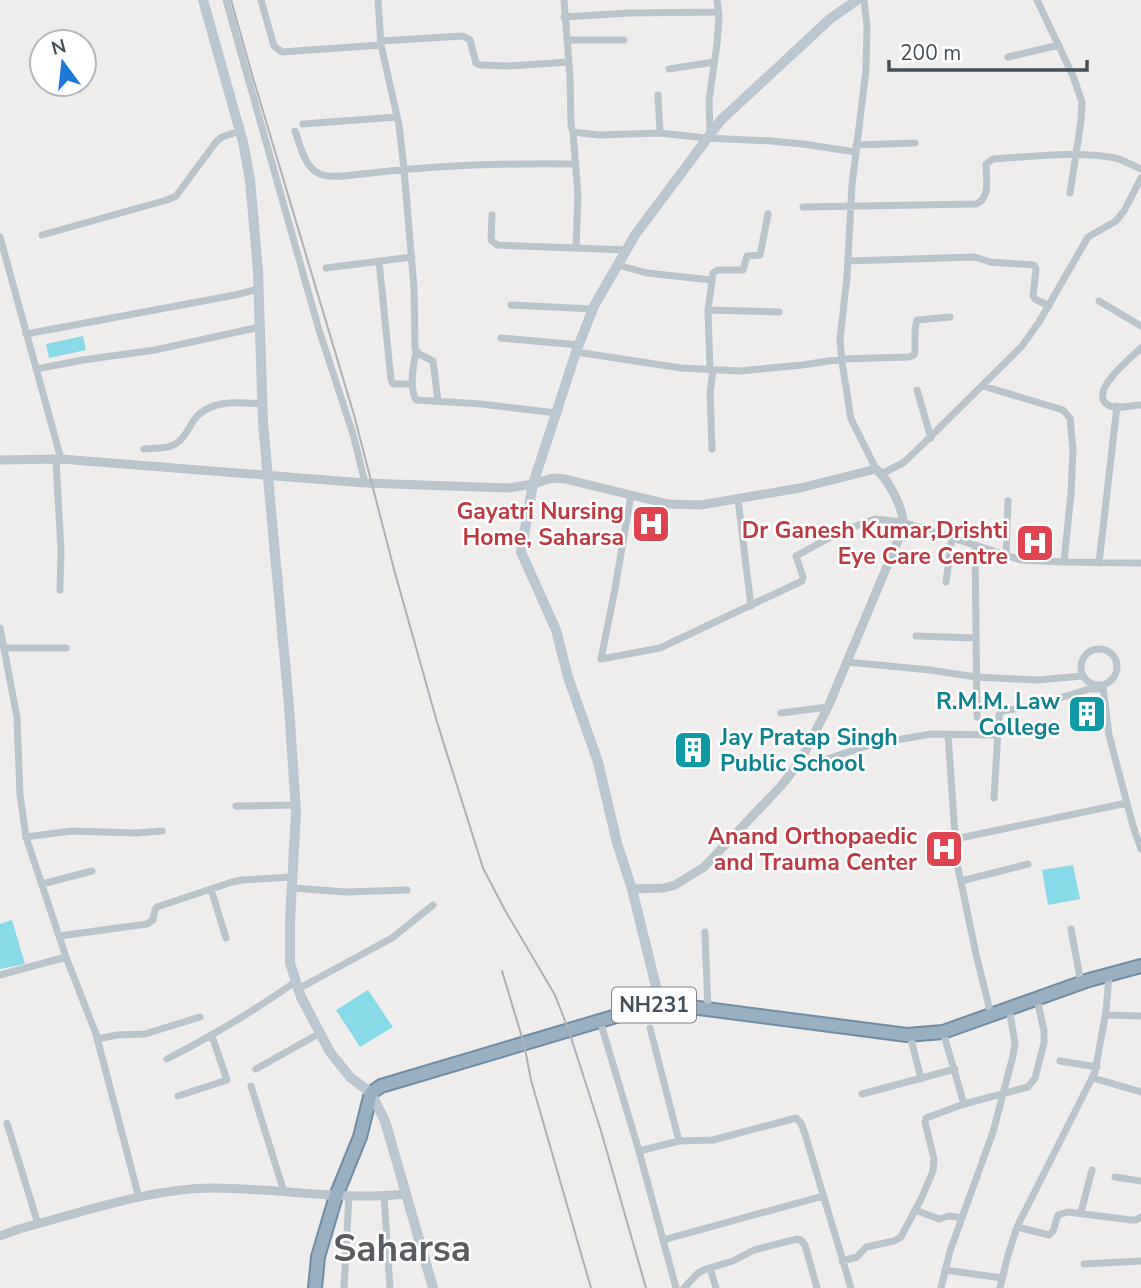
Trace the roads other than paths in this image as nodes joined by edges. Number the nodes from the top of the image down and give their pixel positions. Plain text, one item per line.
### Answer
1 (203, 0) edge
2 (226, 0) edge
3 (261, 0) edge
4 (378, 0) edge
5 (564, 0) edge
6 (717, 0) edge
7 (857, 0) edge
8 (864, 0) edge
9 (1037, 0) edge
10 (718, 12) junction
11 (564, 17) junction
12 (566, 40) junction
13 (624, 40) dead end
14 (381, 43) junction
15 (1059, 45) junction
16 (1009, 57) dead end
17 (568, 62) junction
18 (714, 62) junction
19 (669, 69) dead end
20 (658, 95) dead end
21 (397, 117) junction
22 (303, 124) dead end
23 (240, 131) junction
24 (295, 131) dead end
25 (573, 132) junction
26 (660, 133) junction
27 (708, 136) junction
28 (915, 143) dead end
29 (856, 149) junction
30 (1075, 155) junction
31 (576, 164) junction
32 (404, 169) junction
33 (1141, 169) edge
34 (1141, 178) edge
35 (1070, 193) dead end
36 (851, 206) junction
37 (803, 207) dead end
38 (768, 214) dead end
39 (492, 215) dead end
40 (42, 236) dead end
41 (0, 237) edge
42 (576, 248) junction
43 (627, 250) junction
44 (412, 257) junction
45 (379, 261) junction
46 (848, 261) junction
47 (618, 265) junction
48 (326, 268) dead end
49 (712, 280) junction
50 (258, 289) junction
51 (1099, 300) dead end
52 (511, 305) dead end
53 (1049, 306) junction
54 (593, 309) junction
55 (708, 310) junction
56 (779, 312) dead end
57 (950, 317) dead end
58 (1141, 325) edge
59 (260, 327) junction
60 (26, 334) junction
61 (500, 338) dead end
62 (1141, 348) edge
63 (578, 349) junction
64 (416, 352) junction
65 (842, 359) junction
66 (36, 369) junction
67 (711, 370) junction
68 (412, 384) junction
69 (983, 386) junction
70 (917, 390) dead end
71 (438, 401) junction
72 (262, 404) junction
73 (1141, 405) edge
74 (1117, 407) junction
75 (556, 413) junction
76 (931, 438) junction
77 (144, 449) dead end
78 (712, 449) dead end
79 (0, 460) edge
80 (58, 460) junction
81 (879, 472) junction
82 (267, 476) junction
83 (365, 483) junction
84 (533, 484) junction
85 (631, 495) junction
86 (738, 499) junction
87 (1008, 501) dead end
88 (903, 522) junction
89 (951, 537) junction
90 (975, 545) junction
91 (1006, 554) junction
92 (1064, 562) junction
93 (1099, 563) junction
94 (1141, 563) edge
95 (946, 582) dead end
96 (60, 590) dead end
97 (751, 606) junction
98 (0, 628) edge
99 (916, 636) dead end
100 (975, 638) junction
101 (4, 648) junction
102 (66, 648) dead end
103 (847, 662) junction
104 (1083, 676) junction
105 (976, 677) junction
106 (1103, 688) junction
107 (828, 707) junction
108 (781, 713) dead end
109 (977, 718) dead end
110 (948, 735) junction
111 (998, 735) junction
112 (799, 762) junction
113 (994, 798) dead end
114 (1127, 803) junction
115 (296, 805) junction
116 (236, 806) dead end
117 (162, 831) dead end
118 (26, 836) junction
119 (955, 839) junction
120 (1141, 849) edge
121 (1028, 864) dead end
122 (92, 872) dead end
123 (961, 881) junction
124 (292, 882) junction
125 (42, 884) junction
126 (211, 889) junction
127 (407, 890) dead end
128 (632, 890) junction
129 (433, 905) dead end
130 (1071, 929) dead end
131 (705, 932) dead end
132 (59, 936) junction
133 (226, 938) dead end
134 (66, 957) junction
135 (1141, 966) edge
136 (0, 975) edge
137 (1109, 975) junction
138 (1081, 983) junction
139 (297, 986) junction
140 (1037, 999) junction
141 (660, 1003) junction
142 (1009, 1008) junction
143 (708, 1009) junction
144 (991, 1015) junction
145 (1106, 1015) junction
146 (1141, 1016) edge
147 (200, 1017) dead end
148 (600, 1021) junction
149 (650, 1028) dead end
150 (943, 1032) junction
151 (320, 1033) junction
152 (212, 1035) junction
153 (910, 1035) junction
154 (97, 1039) junction
155 (167, 1059) dead end
156 (1060, 1061) dead end
157 (1097, 1067) junction
158 (256, 1069) dead end
159 (955, 1069) junction
160 (1093, 1078) junction
161 (921, 1079) junction
162 (251, 1086) dead end
163 (1141, 1092) edge
164 (371, 1093) junction
165 (862, 1094) dead end
166 (1002, 1094) junction
167 (178, 1096) dead end
168 (964, 1104) junction
169 (7, 1123) dead end
170 (679, 1140) junction
171 (639, 1151) junction
172 (1092, 1170) dead end
173 (1115, 1177) dead end
174 (1141, 1181) edge
175 (284, 1192) junction
176 (405, 1194) junction
177 (349, 1195) junction
178 (384, 1195) junction
179 (336, 1196) junction
180 (823, 1196) junction
181 (139, 1198) junction
182 (915, 1210) junction
183 (1081, 1212) junction
184 (1141, 1217) edge
185 (962, 1218) junction
186 (38, 1224) junction
187 (1017, 1227) junction
188 (0, 1236) edge
189 (663, 1240) junction
190 (842, 1261) junction
191 (1141, 1261) edge
192 (1084, 1264) dead end
193 (710, 1268) junction
194 (945, 1269) junction
195 (1002, 1278) junction
196 (315, 1288) edge
197 (344, 1288) edge
198 (390, 1288) edge
199 (433, 1288) edge
200 (676, 1288) edge
201 (684, 1288) edge
202 (716, 1288) edge
203 (817, 1288) edge
204 (850, 1288) edge
205 (941, 1288) edge
206 (1000, 1288) edge

1 - 23 main road
2 - 83 street
3 - 14 street
4 - 14 street
5 - 11 street
6 - 10 street
7 - 27 main road
8 - 29 street
9 - 15 street
10 - 11 street
10 - 18 street
11 - 12 street
12 - 13 street
12 - 17 street
14 - 17 street
14 - 21 street
15 - 16 street
15 - 30 street
17 - 25 street
18 - 19 street
18 - 27 street
20 - 26 street
21 - 22 street
21 - 32 street
23 - 40 street
23 - 50 main road
24 - 32 street
25 - 26 street
25 - 31 street
26 - 27 street
27 - 29 street
27 - 43 main road
28 - 29 street
29 - 36 street
30 - 33 street
30 - 35 street
30 - 36 street
31 - 32 street
31 - 42 street
32 - 44 street
34 - 53 street
36 - 37 street
36 - 46 street
38 - 49 street
39 - 42 street
41 - 60 street
42 - 43 street
43 - 47 main road
44 - 45 street
44 - 64 street
45 - 48 street
45 - 68 street
46 - 53 street
46 - 65 street
47 - 49 street
47 - 54 main road
49 - 55 street
50 - 59 main road
50 - 60 street
51 - 58 street
52 - 54 street
53 - 69 street
54 - 63 main road
55 - 56 street
55 - 67 street
57 - 65 street
59 - 66 street
59 - 72 main road
60 - 66 street
61 - 63 street
62 - 74 street
63 - 67 street
63 - 75 main road
64 - 68 street
64 - 71 street
65 - 67 street
65 - 81 street
66 - 80 street
67 - 78 street
68 - 71 street
69 - 76 street
69 - 92 street
70 - 76 street
71 - 75 street
72 - 77 street
72 - 82 main road
73 - 74 street
74 - 93 street
75 - 84 main road
76 - 81 street
79 - 80 street
80 - 82 street
80 - 96 street
81 - 86 street
81 - 88 street
82 - 83 street
82 - 115 main road
83 - 84 street
84 - 85 street
84 - 128 main road
85 - 86 street
85 - 97 street
86 - 97 street
87 - 91 street
88 - 89 street
88 - 97 street
88 - 103 street
89 - 90 street
89 - 95 street
90 - 91 street
90 - 100 street
91 - 92 street
92 - 93 street
93 - 94 street
98 - 101 street
99 - 100 street
100 - 105 street
101 - 102 street
101 - 118 street
103 - 105 street
103 - 107 street
104 - 105 street
104 - 106 street
104 - 106 street
105 - 109 street
106 - 111 street
106 - 114 street
107 - 108 street
107 - 112 street
110 - 111 street
110 - 112 street
110 - 119 street
111 - 113 street
112 - 128 street
114 - 119 street
114 - 120 street
115 - 116 street
115 - 124 main road
117 - 118 street
118 - 125 street
119 - 123 street
121 - 123 street
122 - 125 street
123 - 144 street
124 - 126 street
124 - 127 street
124 - 139 main road
125 - 132 street
126 - 132 street
126 - 133 street
128 - 141 main road
129 - 139 street
130 - 138 street
131 - 143 street
132 - 134 street
134 - 136 street
134 - 154 street
135 - 137 highway, NH231
137 - 138 highway, NH231
137 - 145 street
138 - 140 highway, NH231
139 - 151 main road
139 - 152 street
140 - 142 highway, NH231
140 - 166 street
141 - 143 highway, NH231
141 - 148 highway, NH231
142 - 144 highway, NH231
142 - 166 street
143 - 153 highway, NH231
144 - 150 highway, NH231
145 - 146 street
145 - 157 street
147 - 154 street
148 - 164 highway, NH231
148 - 171 street
149 - 170 street
150 - 153 highway, NH231
150 - 159 street
151 - 158 street
151 - 164 main road
152 - 155 street
152 - 167 street
153 - 161 street
154 - 181 street
156 - 157 street
157 - 160 street
159 - 161 street
159 - 168 street
160 - 163 street
160 - 187 street
161 - 165 street
162 - 175 street
164 - 176 main road
164 - 179 highway
166 - 168 street
166 - 185 street
168 - 182 street
169 - 186 street
170 - 171 street
170 - 180 street
171 - 189 street
172 - 183 street
173 - 174 street
175 - 179 street
175 - 181 street
176 - 178 street
176 - 199 main road
177 - 178 street
177 - 179 street
177 - 197 street
178 - 198 street
179 - 196 highway
180 - 189 street
180 - 190 street
181 - 186 street
182 - 185 street
182 - 190 street
183 - 184 street
183 - 187 street
185 - 194 street
186 - 188 street
187 - 195 street
189 - 200 street
190 - 204 street
191 - 192 street
193 - 201 street
193 - 202 street
193 - 203 street
194 - 195 street
194 - 205 street
195 - 206 street

